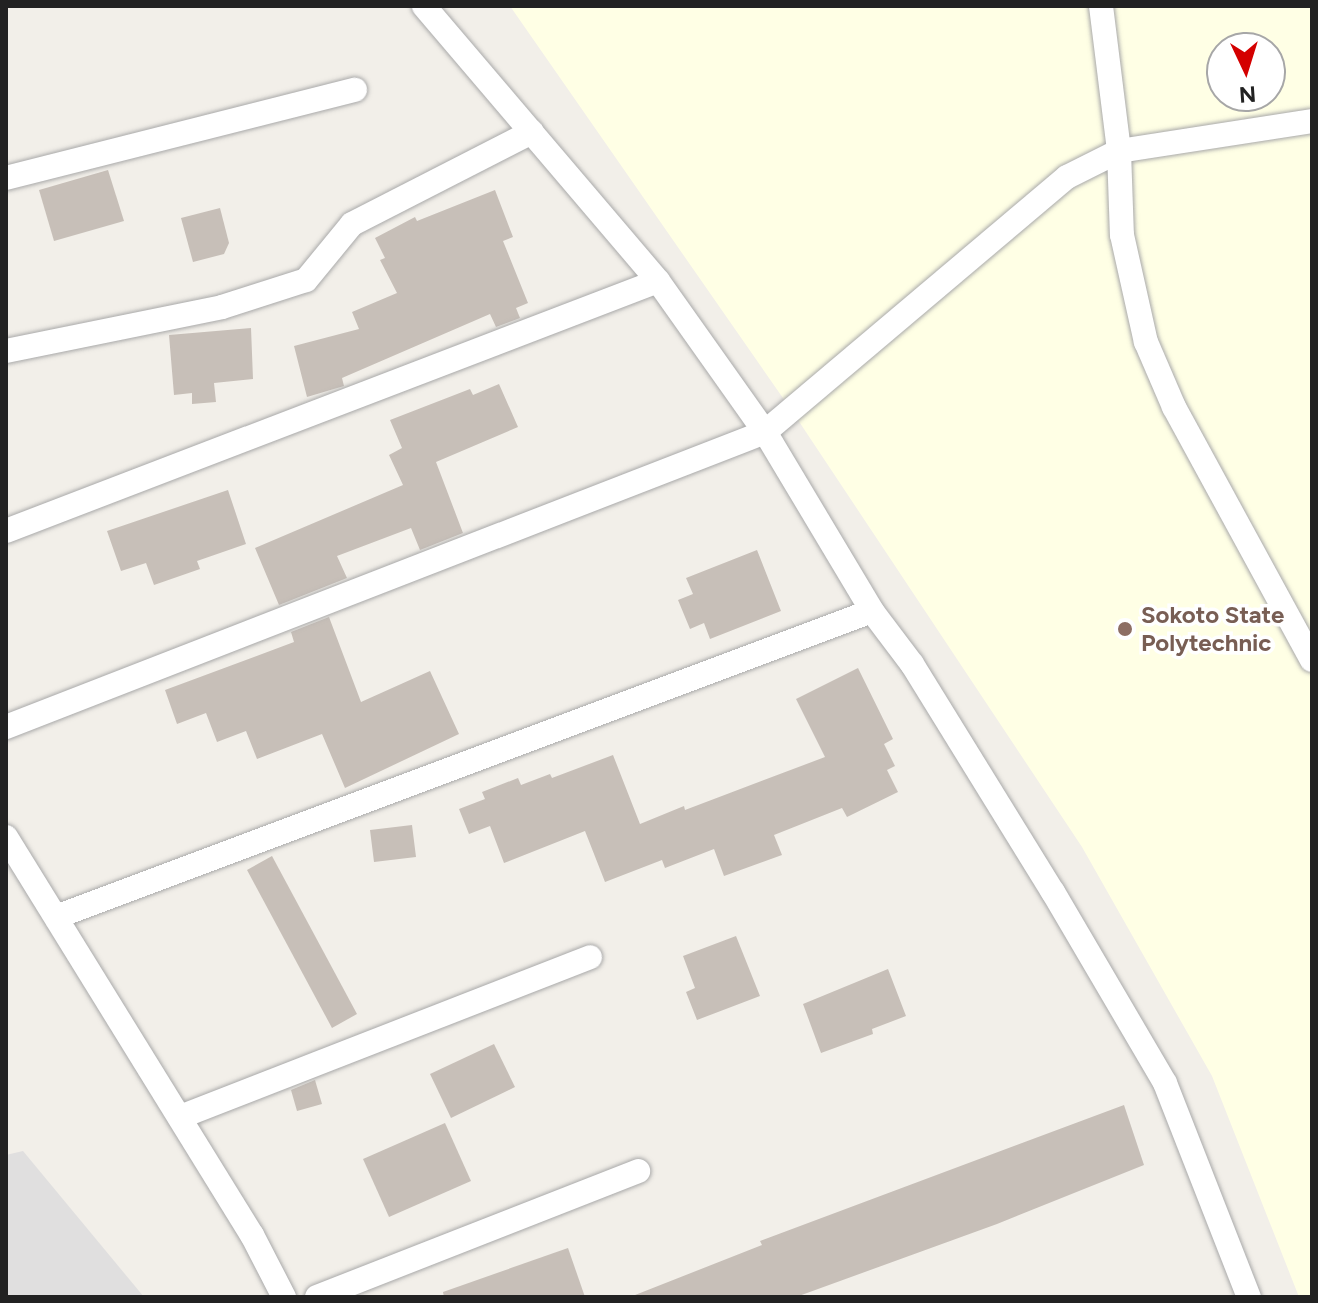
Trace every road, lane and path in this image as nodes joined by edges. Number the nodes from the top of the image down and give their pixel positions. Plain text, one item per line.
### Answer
1 (424, 6) edge
2 (1101, 6) edge
3 (355, 90) dead end
4 (1312, 121) edge
5 (532, 132) junction
6 (1119, 151) junction
7 (6, 178) edge
8 (658, 281) junction
9 (6, 351) edge
10 (765, 432) junction
11 (6, 531) edge
12 (872, 611) junction
13 (1312, 660) edge
14 (6, 727) edge
15 (6, 837) edge
16 (56, 917) junction
17 (590, 957) dead end
18 (180, 1117) junction
19 (638, 1171) dead end
20 (284, 1297) edge
21 (317, 1297) edge
22 (1249, 1297) edge

1 - 5 street
2 - 6 street
3 - 7 street
4 - 6 street
5 - 8 street
5 - 9 street
6 - 10 street
6 - 13 street
8 - 10 street
8 - 11 street
10 - 12 street
10 - 14 street
12 - 16 street
12 - 22 street
15 - 16 street
16 - 18 street
17 - 18 street
18 - 20 street
19 - 21 street

